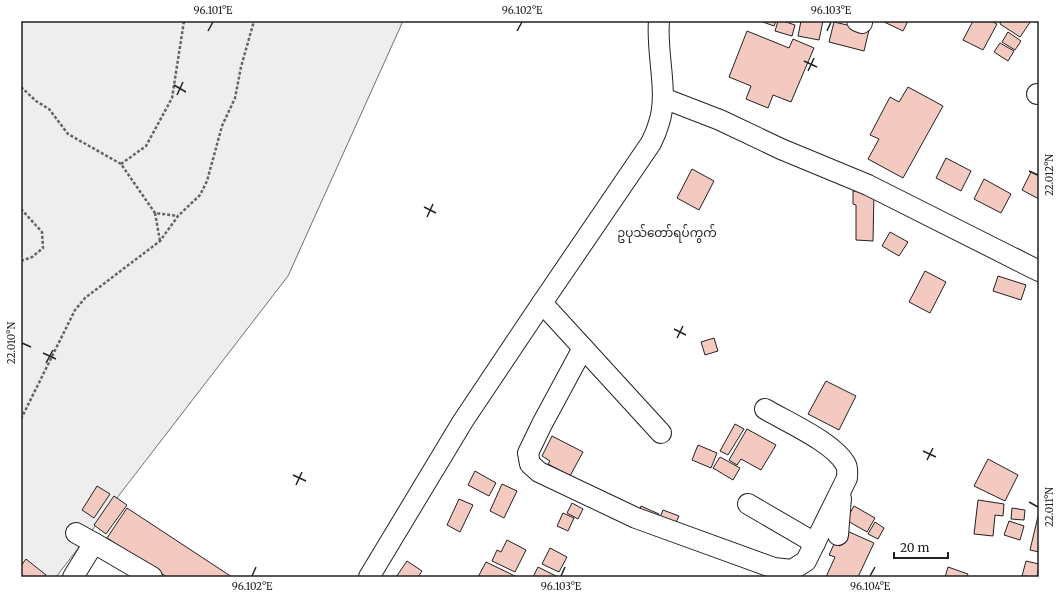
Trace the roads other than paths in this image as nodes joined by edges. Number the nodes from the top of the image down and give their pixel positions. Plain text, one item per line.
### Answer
1 (659, 21) edge
2 (663, 98) junction
3 (1039, 271) edge
4 (542, 303) junction
5 (584, 348) junction
6 (765, 409) dead end
7 (661, 433) dead end
8 (842, 488) junction
9 (748, 504) dead end
10 (76, 533) dead end
11 (838, 535) dead end
12 (815, 543) junction
13 (94, 544) junction
14 (148, 576) edge
15 (73, 577) edge
16 (369, 577) edge

1 - 2 street
2 - 3 street
2 - 4 street
4 - 5 street
4 - 16 street
5 - 7 street
5 - 12 street
6 - 8 street
8 - 11 street
8 - 12 street
9 - 12 street
10 - 13 street
13 - 14 street
13 - 15 street

